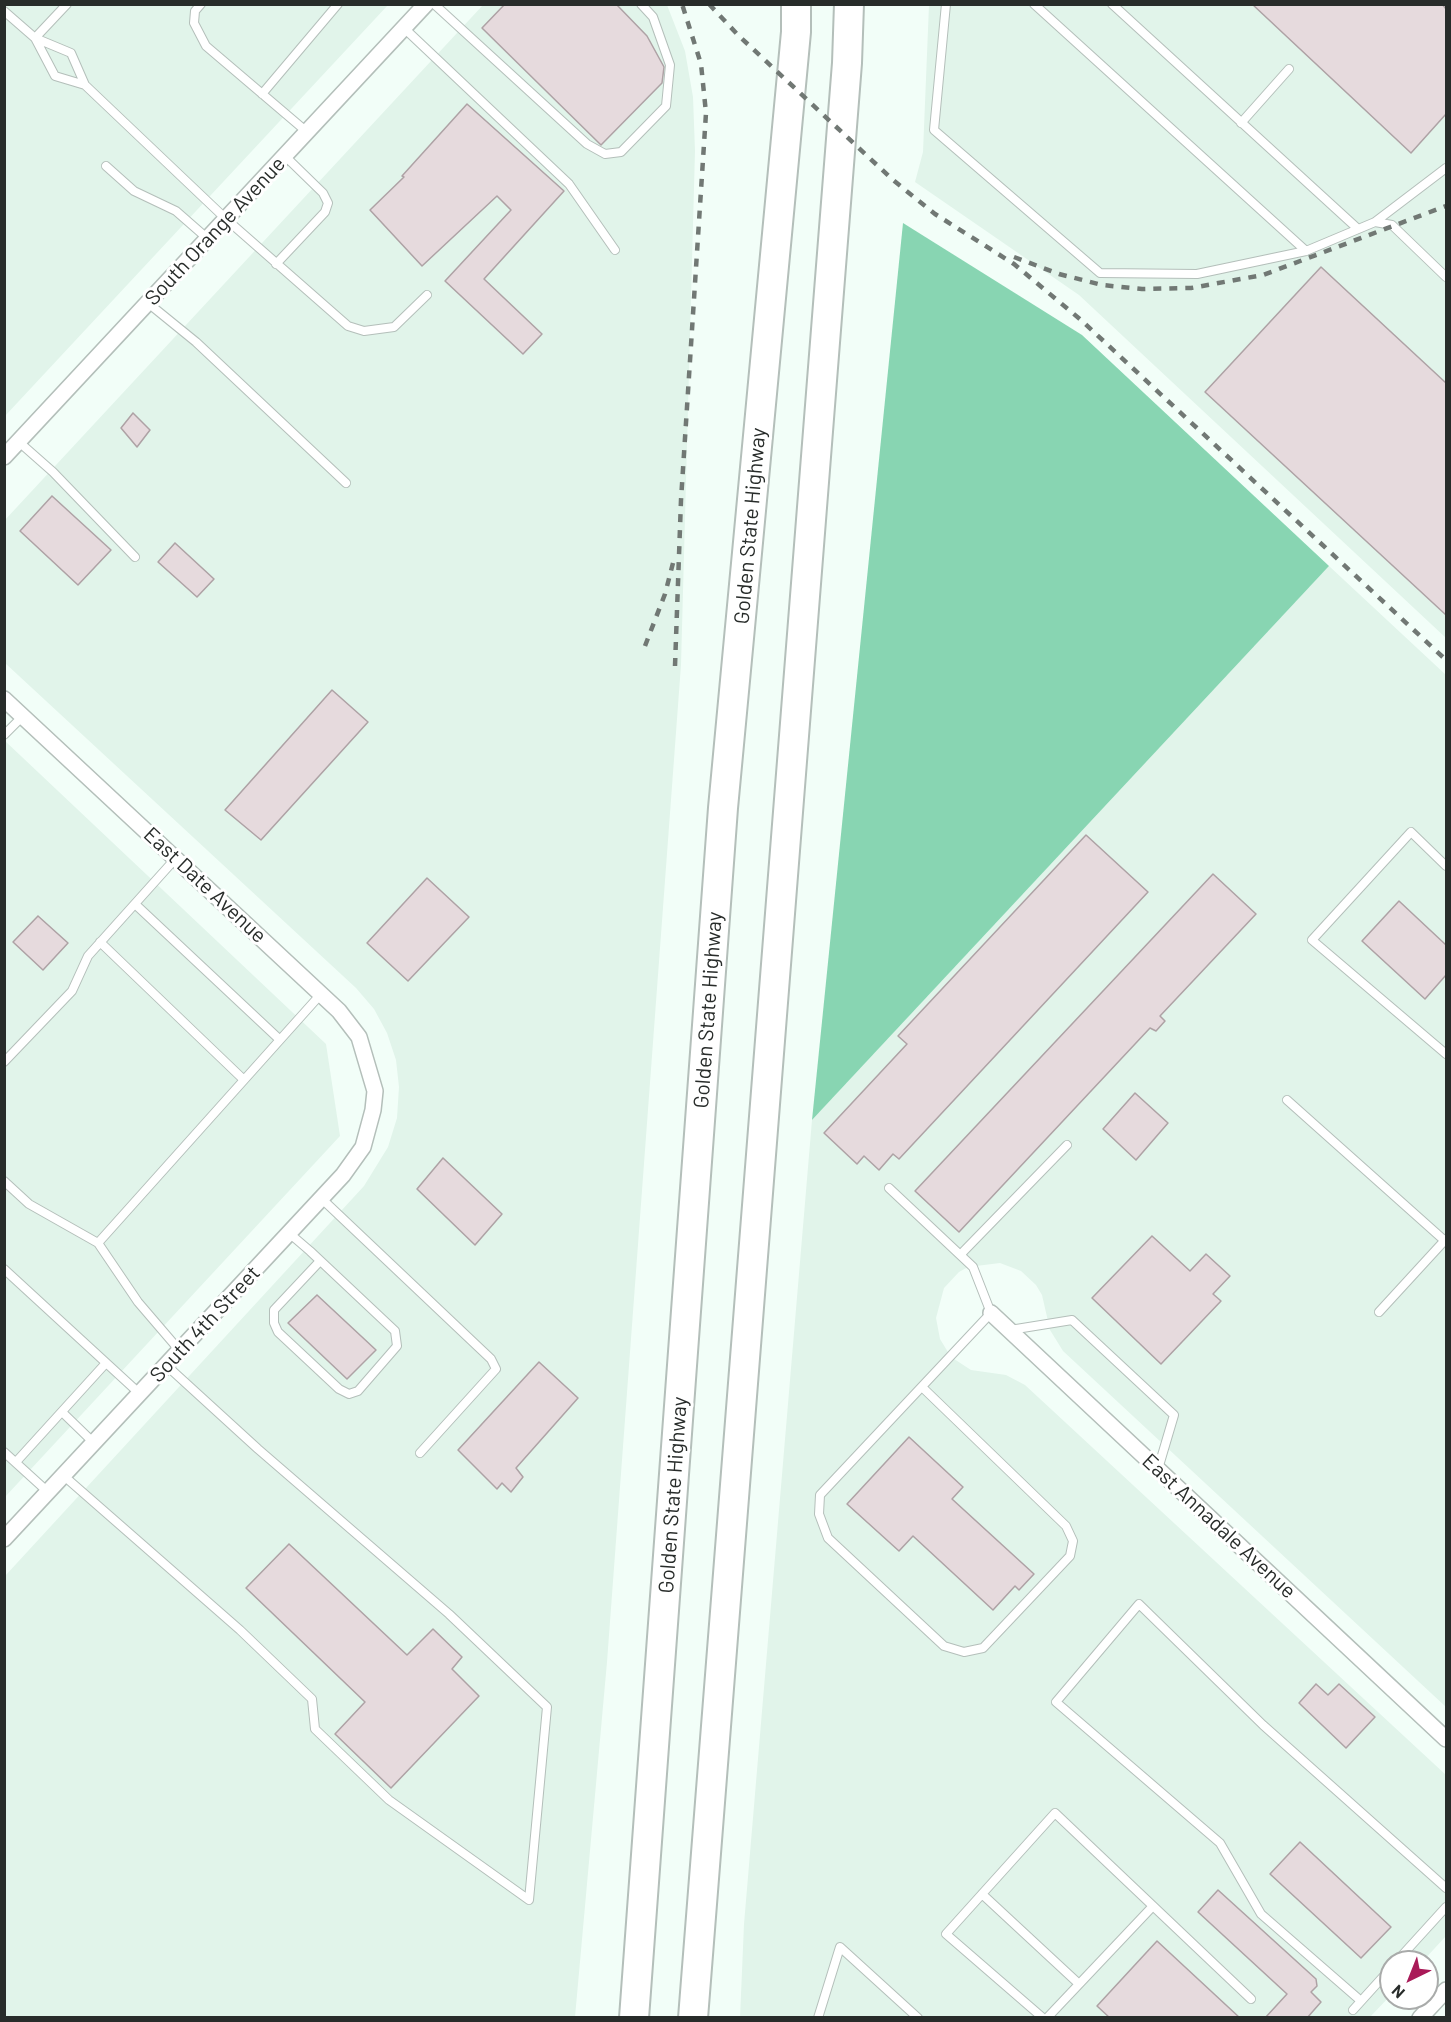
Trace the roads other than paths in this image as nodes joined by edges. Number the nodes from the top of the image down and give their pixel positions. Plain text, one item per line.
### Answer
1 (67, 4) edge
2 (201, 4) edge
3 (338, 4) edge
4 (426, 4) edge
5 (434, 4) edge
6 (641, 4) edge
7 (796, 4) edge
8 (849, 4) edge
9 (946, 4) edge
10 (1034, 4) edge
11 (1112, 4) edge
12 (5, 12) edge
13 (404, 28) junction
14 (35, 38) junction
15 (1288, 69) dead end
16 (86, 85) junction
17 (262, 94) junction
18 (1241, 123) junction
19 (307, 132) junction
20 (285, 156) junction
21 (106, 166) dead end
22 (1446, 168) edge
23 (226, 219) junction
24 (1375, 222) junction
25 (1358, 229) junction
26 (208, 239) junction
27 (615, 250) dead end
28 (1306, 251) junction
29 (276, 264) junction
30 (1446, 277) edge
31 (427, 295) dead end
32 (148, 303) junction
33 (19, 442) junction
34 (4, 457) edge
35 (346, 483) dead end
36 (135, 557) dead end
37 (4, 699) edge
38 (23, 716) junction
39 (4, 735) edge
40 (176, 858) junction
41 (1446, 866) edge
42 (135, 904) junction
43 (100, 942) junction
44 (321, 994) junction
45 (279, 1039) junction
46 (1446, 1054) edge
47 (4, 1062) edge
48 (244, 1080) junction
49 (375, 1091) joint
50 (1287, 1100) dead end
51 (1067, 1145) dead end
52 (4, 1181) edge
53 (890, 1188) dead end
54 (322, 1198) junction
55 (289, 1233) junction
56 (1446, 1240) edge
57 (98, 1243) junction
58 (960, 1255) junction
59 (320, 1261) junction
60 (4, 1269) edge
61 (1379, 1312) dead end
62 (991, 1313) junction
63 (1010, 1330) junction
64 (180, 1351) junction
65 (106, 1363) junction
66 (166, 1365) junction
67 (922, 1387) junction
68 (140, 1394) junction
69 (62, 1412) junction
70 (94, 1443) junction
71 (4, 1452) edge
72 (420, 1453) dead end
73 (16, 1462) junction
74 (1158, 1469) junction
75 (63, 1476) junction
76 (48, 1492) junction
77 (4, 1539) edge
78 (1446, 1739) edge
79 (1446, 1888) edge
80 (982, 1894) junction
81 (1152, 1906) junction
82 (1446, 1906) edge
83 (1407, 1950) edge
84 (1379, 1981) edge
85 (1079, 1984) junction
86 (1446, 1991) edge
87 (1251, 1999) dead end
88 (1361, 2001) junction
89 (1353, 2010) dead end
90 (634, 2018) edge
91 (693, 2018) edge
92 (818, 2018) edge
93 (918, 2018) edge
94 (1045, 2018) edge
95 (1420, 2018) edge

1 - 14 lane
2 - 17 lane
3 - 17 lane
4 - 13 street, South Orange Avenue
5 - 6 lane
7 - 90 highway, Golden State Highway
8 - 91 highway
9 - 28 lane
10 - 28 lane
11 - 18 lane
12 - 14 lane
13 - 19 street, South Orange Avenue
13 - 27 lane
14 - 16 lane
14 - 16 lane
15 - 18 lane
16 - 23 lane
17 - 19 lane
18 - 25 lane
19 - 20 street, South Orange Avenue
20 - 23 street, South Orange Avenue
20 - 29 lane
21 - 26 lane
22 - 24 lane
23 - 26 street, South Orange Avenue
23 - 29 lane
24 - 25 lane
24 - 30 lane
25 - 28 lane
26 - 32 street, South Orange Avenue
29 - 31 lane
32 - 33 street, South Orange Avenue
32 - 35 lane
33 - 34 street, South Orange Avenue
33 - 36 lane
37 - 38 street, East Date Avenue
38 - 39 lane
38 - 40 street, East Date Avenue
40 - 42 lane
40 - 44 street, East Date Avenue
41 - 46 lane
42 - 43 lane
42 - 45 lane
43 - 47 lane
43 - 48 lane
44 - 45 lane
44 - 49 street, East Date Avenue
45 - 48 lane
48 - 57 lane
49 - 54 street, South 4th Street
50 - 56 lane
51 - 58 lane
52 - 57 lane
53 - 58 lane
54 - 55 street, South 4th Street
54 - 72 lane
55 - 59 lane
55 - 64 street, South 4th Street
56 - 61 lane
57 - 64 lane
58 - 62 lane
59 - 59 lane
60 - 65 lane
62 - 63 street, East Annadale Avenue
62 - 67 lane
63 - 74 street, East Annadale Avenue
63 - 74 lane
64 - 66 street, South 4th Street
65 - 68 lane
65 - 69 lane
66 - 68 street, South 4th Street
66 - 75 lane
67 - 67 lane
68 - 70 street, South 4th Street
69 - 70 lane
69 - 73 lane
70 - 75 street, South 4th Street
71 - 73 lane
73 - 76 lane
74 - 78 street, East Annadale Avenue
75 - 76 street, South 4th Street
76 - 77 street, South 4th Street
79 - 88 lane
80 - 81 lane
80 - 85 lane
80 - 94 lane
81 - 85 lane
81 - 87 lane
82 - 83 lane
84 - 88 lane
85 - 94 lane
86 - 95 street
88 - 89 lane
92 - 93 lane

